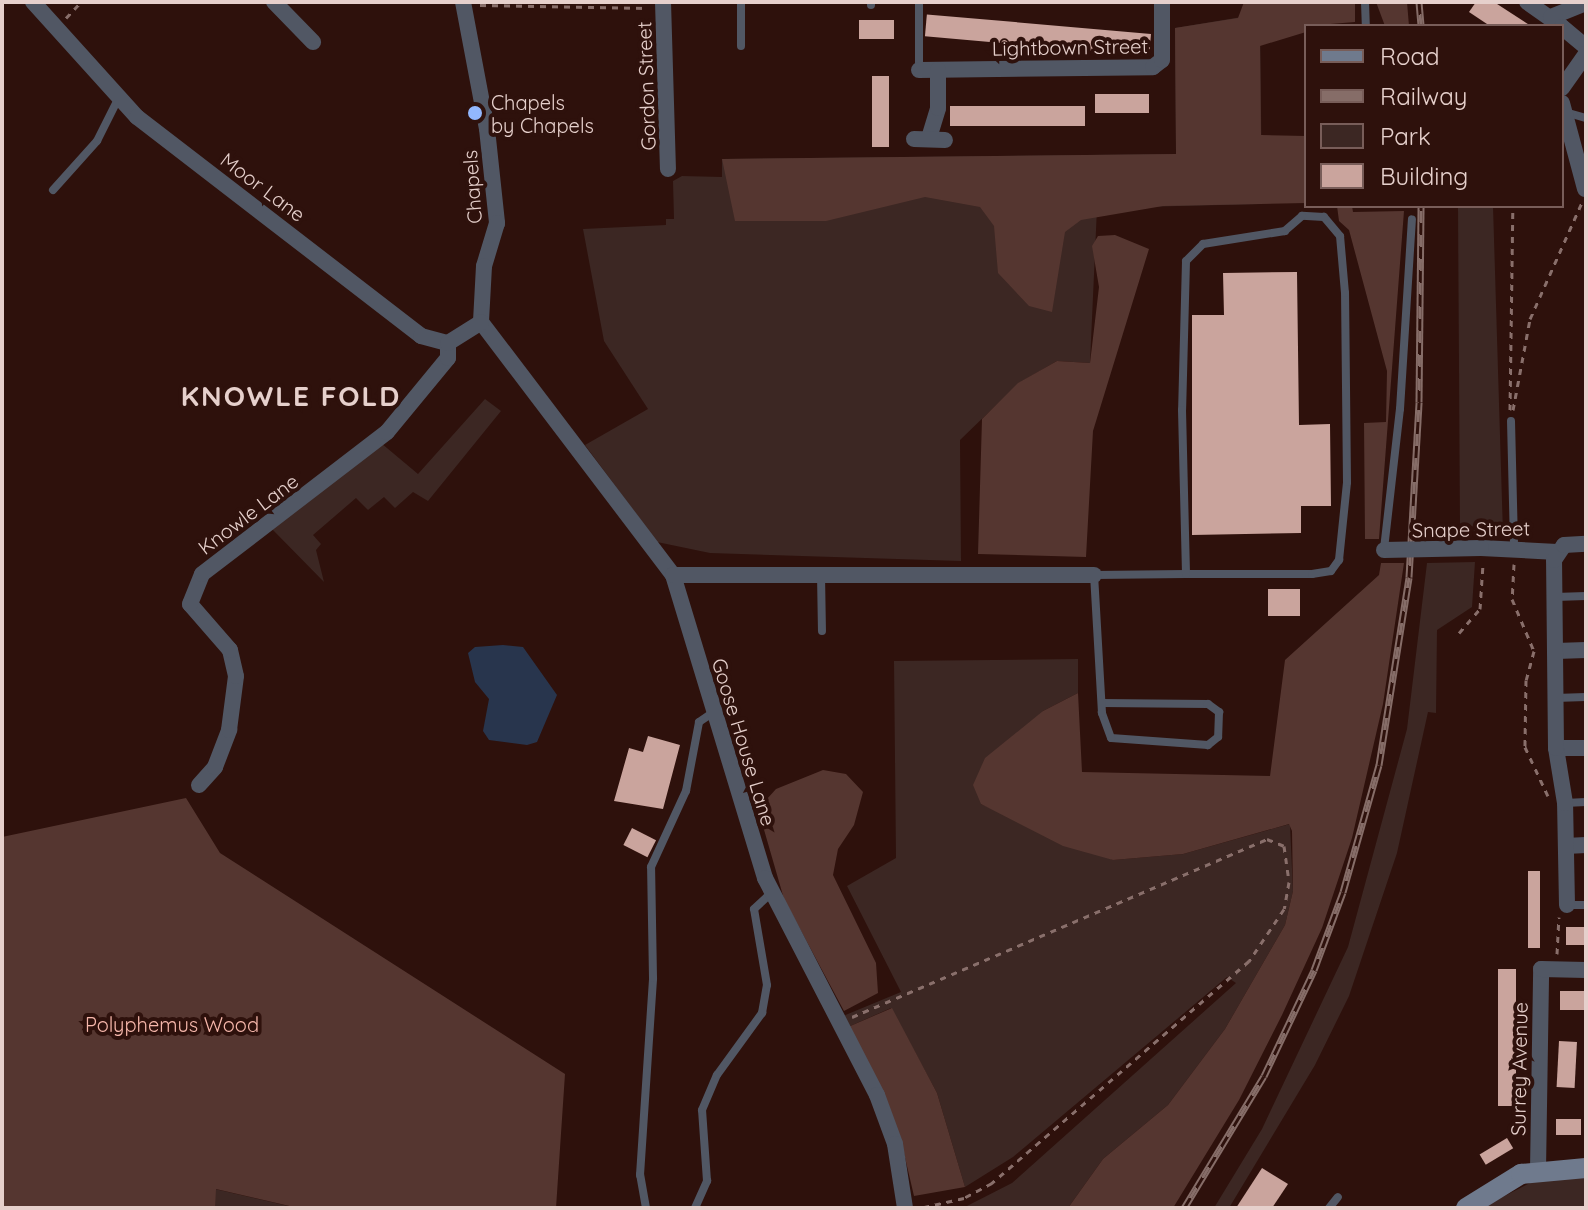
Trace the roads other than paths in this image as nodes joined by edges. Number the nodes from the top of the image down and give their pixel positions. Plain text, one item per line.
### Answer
1 (33, 2) edge
2 (274, 2) edge
3 (663, 2) edge
4 (741, 2) edge
5 (919, 2) edge
6 (1162, 2) edge
7 (1365, 2) edge
8 (1527, 2) edge
9 (463, 3) edge
10 (1586, 3) edge
11 (1558, 23) edge
12 (1366, 24) edge
13 (1564, 28) edge
14 (313, 42) dead end
15 (741, 46) dead end
16 (1586, 47) edge
17 (1586, 54) edge
18 (919, 70) joint
19 (938, 70) junction
20 (1564, 85) edge
21 (119, 96) junction
22 (1564, 108) edge
23 (1564, 112) edge
24 (1586, 118) edge
25 (930, 139) dead end
26 (668, 169) dead end
27 (1585, 189) edge
28 (53, 190) dead end
29 (1412, 219) dead end
30 (481, 322) junction
31 (448, 343) junction
32 (1511, 421) road end
33 (1586, 544) edge
34 (1514, 548) junction
35 (1384, 550) joint
36 (1558, 550) junction
37 (821, 574) junction
38 (1186, 574) junction
39 (673, 575) junction
40 (1094, 575) junction
41 (1586, 596) edge
42 (1554, 597) junction
43 (822, 631) dead end
44 (1586, 650) edge
45 (1556, 651) junction
46 (1586, 697) edge
47 (1555, 698) junction
48 (1102, 703) junction
49 (714, 712) junction
50 (1556, 748) junction
51 (1586, 748) edge
52 (199, 785) dead end
53 (1586, 802) edge
54 (1565, 803) junction
55 (1586, 845) edge
56 (1566, 846) junction
57 (772, 892) junction
58 (1567, 905) joint
59 (1586, 905) edge
60 (1586, 970) edge
61 (1586, 1168) edge
62 (1538, 1170) junction
63 (1338, 1197) dead end
64 (646, 1208) edge
65 (695, 1208) edge
66 (905, 1208) edge
67 (1329, 1208) edge
68 (1466, 1208) edge

1 - 21 street, Moor Lane
2 - 14 street
3 - 26 street, Gordon Street
4 - 15 lane
5 - 18 lane
6 - 19 street, Lightbown Street
7 - 12 lane
8 - 11 street
9 - 30 street, Chapels
10 - 11 street
13 - 16 street
17 - 20 street
18 - 19 street, Lightbown Street
19 - 25 street
21 - 28 lane
21 - 31 street, Moor Lane
22 - 24 lane
23 - 27 street
29 - 35 lane
30 - 31 street
30 - 39 street, Goose House Lane
31 - 52 street, Knowle Lane
32 - 34 lane
33 - 36 street, Snape Street
34 - 35 street, Snape Street, bridge
34 - 36 street, Snape Street
36 - 42 street
37 - 39 street
37 - 40 street
37 - 43 lane
38 - 38 lane
38 - 40 lane
39 - 49 street, Goose House Lane
40 - 48 lane
41 - 42 lane
42 - 45 street
44 - 45 street
45 - 47 street
46 - 47 lane
47 - 50 street
48 - 48 lane
49 - 57 street, Goose House Lane
49 - 64 lane
50 - 51 street
50 - 54 street
53 - 54 lane
54 - 56 street
55 - 56 street
56 - 58 street
57 - 65 lane
57 - 66 street, Goose House Lane
58 - 59 lane
60 - 62 street, Surrey Avenue
61 - 62 street
62 - 68 street
63 - 67 lane

